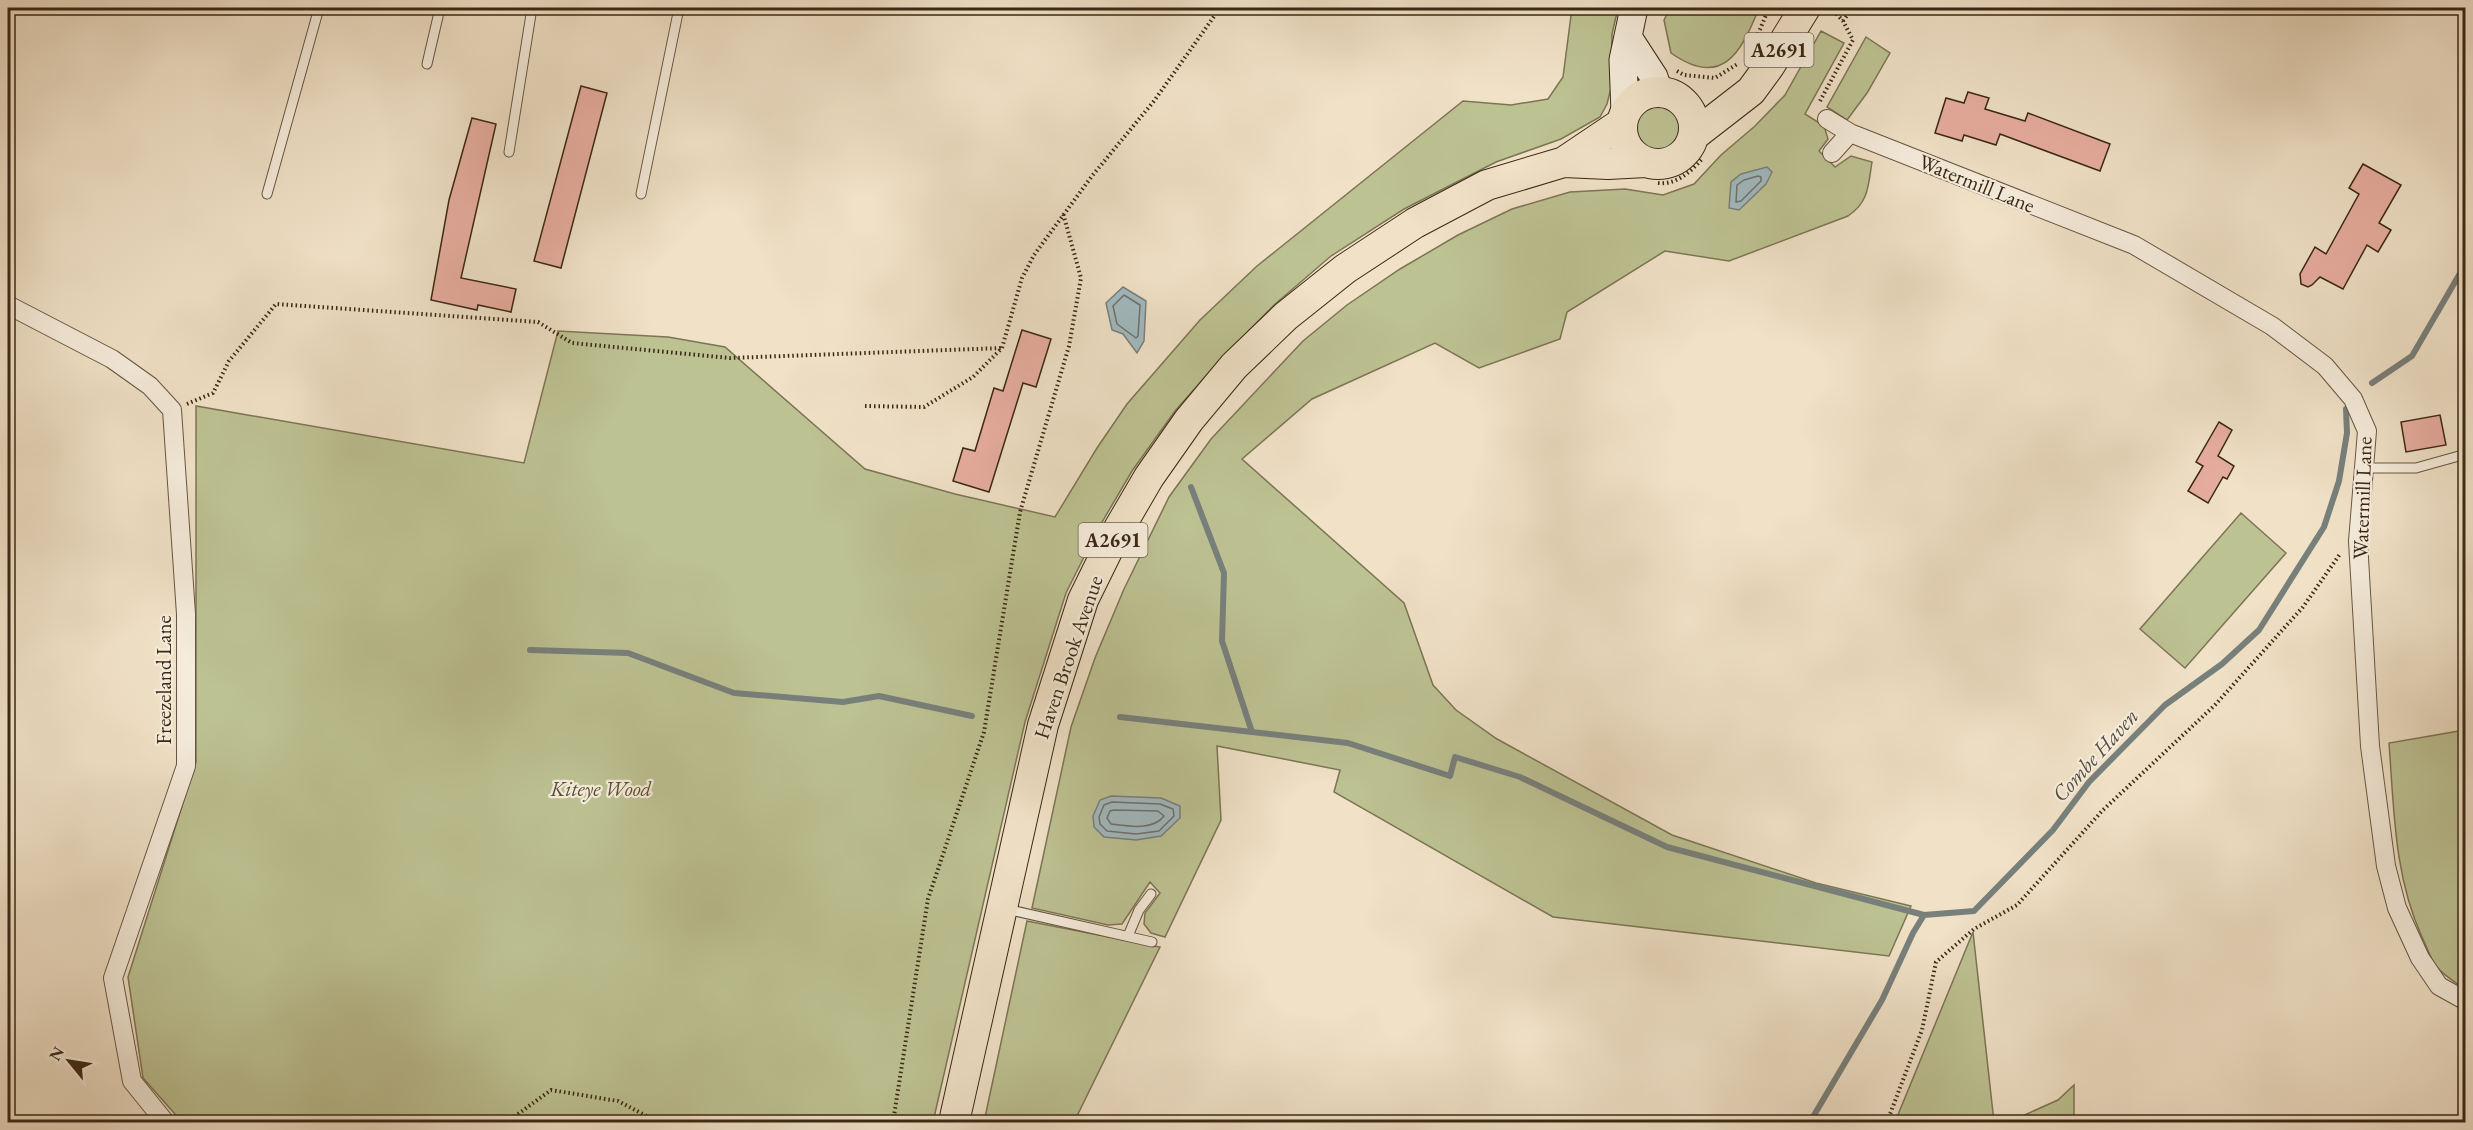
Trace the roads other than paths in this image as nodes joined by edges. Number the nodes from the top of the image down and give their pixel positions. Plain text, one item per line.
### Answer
1 (319, 8) edge
2 (440, 8) edge
3 (532, 8) edge
4 (679, 8) edge
5 (1634, 8) edge
6 (1806, 8) edge
7 (1628, 37) junction
8 (427, 64) dead end
9 (1670, 85) junction
10 (1751, 91) junction
11 (1623, 118) junction
12 (1827, 118) road end
13 (1850, 133) junction
14 (1699, 145) junction
15 (509, 152) dead end
16 (1832, 153) dead end
17 (1564, 162) junction
18 (1649, 172) junction
19 (267, 194) dead end
20 (641, 194) dead end
21 (8, 305) edge
22 (2466, 454) edge
23 (2364, 468) junction
24 (1151, 894) dead end
25 (1001, 907) junction
26 (1128, 936) junction
27 (1152, 942) dead end
28 (2466, 1001) edge
29 (165, 1122) edge
30 (954, 1122) edge

1 - 19 lane
2 - 8 lane
3 - 15 lane
4 - 20 lane
5 - 7 street
6 - 10 main road, A2691
7 - 9 street
7 - 11 street
9 - 10 main road, A2691
9 - 11 main road
9 - 14 main road
10 - 14 main road, A2691
11 - 17 main road, Haven Brook Avenue / A2691
11 - 18 main road
12 - 13 street, Watermill Lane
13 - 16 street
13 - 23 street, Watermill Lane
14 - 18 main road
17 - 18 main road, Haven Brook Avenue / A2691
17 - 25 main road, Haven Brook Avenue / A2691
21 - 29 street, Freezeland Lane
22 - 23 lane
23 - 28 street, Watermill Lane
24 - 26 lane
25 - 26 lane
25 - 30 main road, Haven Brook Avenue / A2691
26 - 27 lane

